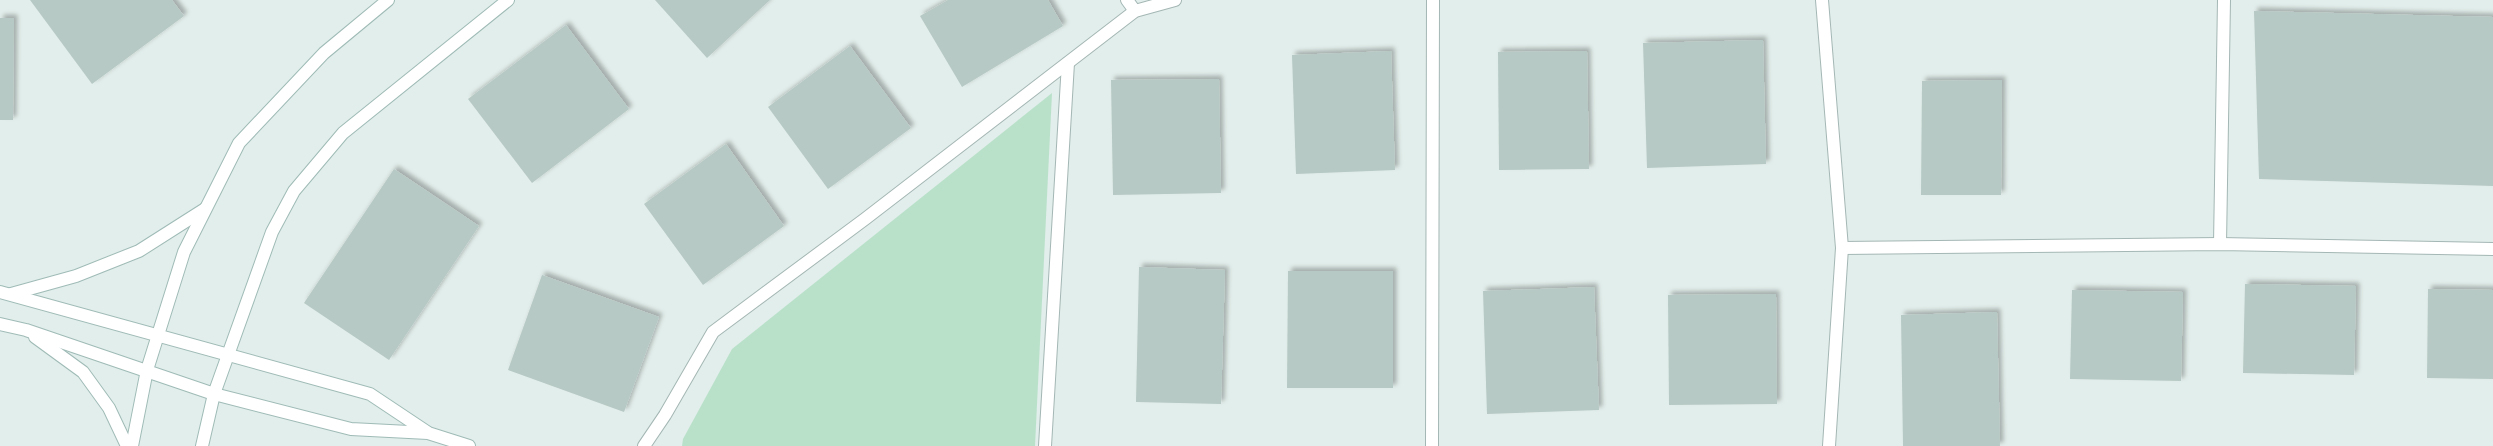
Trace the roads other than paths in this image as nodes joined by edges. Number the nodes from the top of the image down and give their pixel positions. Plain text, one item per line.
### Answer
1 (388, 0) edge
2 (508, 0) edge
3 (1127, 0) edge
4 (1175, 0) edge
5 (1433, 0) edge
6 (1822, 0) edge
7 (2224, 0) edge
8 (1135, 11) junction
9 (1068, 63) junction
10 (206, 208) junction
11 (2220, 244) junction
12 (1842, 248) junction
13 (2493, 249) edge
14 (5, 293) edge
15 (0, 324) edge
16 (26, 330) junction
17 (158, 335) junction
18 (228, 355) junction
19 (147, 370) junction
20 (214, 394) junction
21 (428, 433) junction
22 (127, 446) edge
23 (132, 446) edge
24 (202, 446) edge
25 (469, 446) edge
26 (644, 446) edge
27 (1045, 446) edge
28 (1432, 446) edge
29 (1829, 446) edge

1 - 10 street
2 - 18 street
3 - 8 street
4 - 8 street
5 - 28 street
6 - 12 street
7 - 11 street
8 - 9 street
9 - 26 street
9 - 27 street
10 - 14 street
10 - 17 street
11 - 12 street
11 - 13 street
12 - 29 street
14 - 17 street
15 - 16 street
16 - 19 street
16 - 22 street
17 - 18 street
17 - 19 street
18 - 20 street
18 - 21 street
19 - 20 street
19 - 23 street
20 - 21 street
20 - 24 street
21 - 25 street

